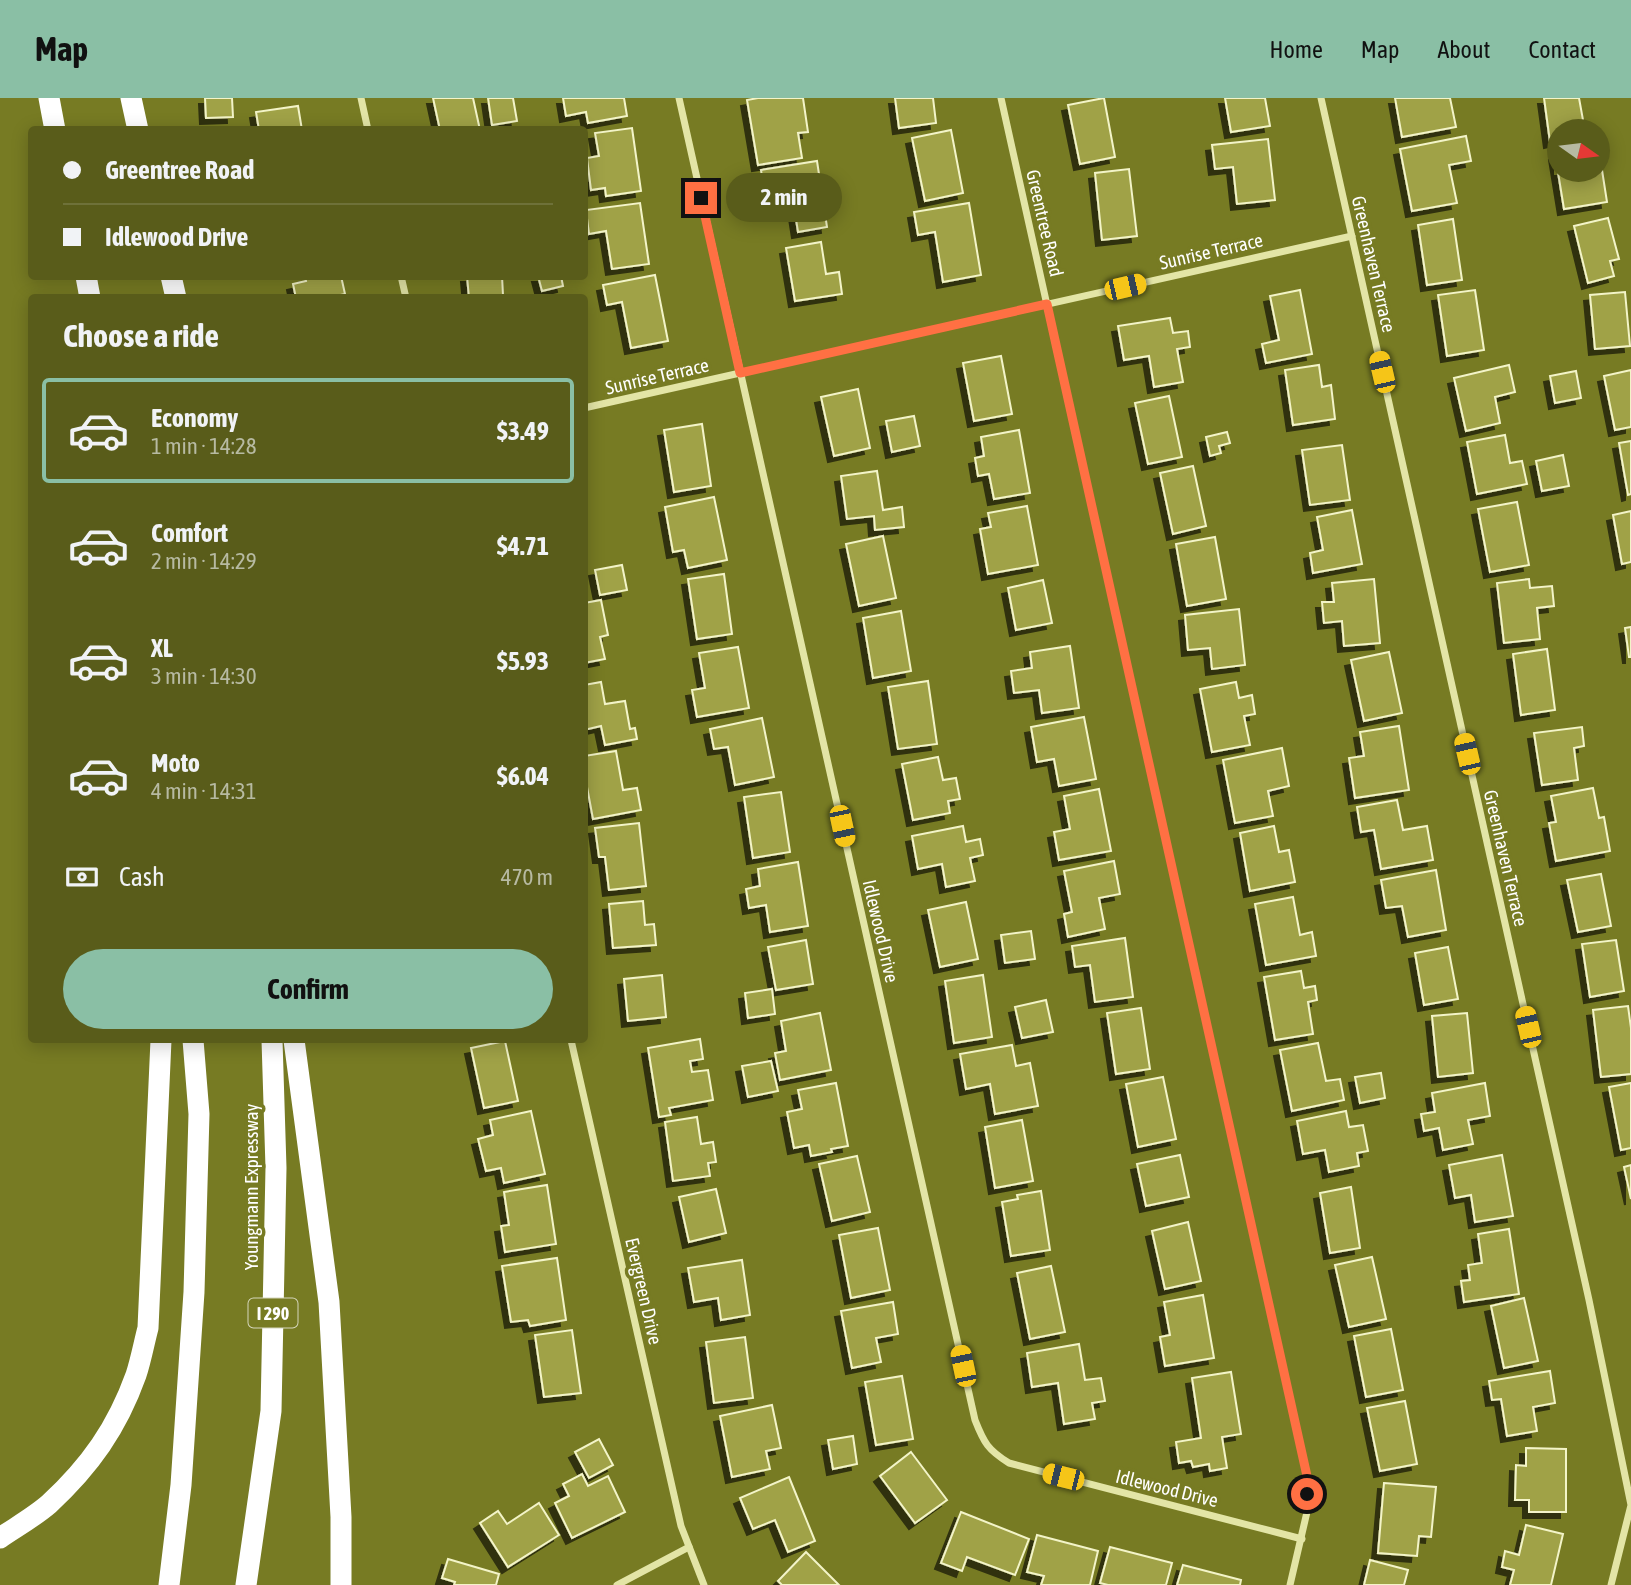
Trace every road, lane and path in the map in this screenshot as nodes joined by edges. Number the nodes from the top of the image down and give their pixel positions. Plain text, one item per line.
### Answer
1 (49, 98) edge
2 (131, 98) edge
3 (361, 98) edge
4 (679, 98) edge
5 (1001, 98) edge
6 (1321, 98) edge
7 (54, 126) edge
8 (137, 126) edge
9 (367, 126) edge
10 (1352, 236) junction
11 (1047, 304) junction
12 (740, 373) junction
13 (588, 407) edge
14 (160, 1043) edge
15 (193, 1043) edge
16 (272, 1043) edge
17 (294, 1043) edge
18 (572, 1043) edge
19 (1631, 1505) edge
20 (0, 1538) edge
21 (1302, 1539) junction
22 (690, 1547) junction
23 (169, 1585) edge
24 (246, 1585) edge
25 (341, 1585) edge
26 (617, 1585) edge
27 (704, 1585) edge
28 (1290, 1585) edge
29 (1611, 1585) edge

1 - 7 highway
2 - 8 highway
3 - 9 street
4 - 12 street, Idlewood Drive
5 - 11 street, Greentree Road
6 - 10 street, Greenhaven Terrace
10 - 11 street, Sunrise Terrace
10 - 19 street, Greenhaven Terrace
11 - 12 street, Sunrise Terrace
11 - 21 street, Greentree Road
12 - 13 street, Sunrise Terrace
12 - 21 street, Idlewood Drive
14 - 20 highway
15 - 23 highway
16 - 24 highway, Youngmann Expressway / I 290
17 - 25 highway
18 - 22 street, Evergreen Drive
19 - 29 street, Greenhaven Terrace
21 - 28 street, Greentree Road
22 - 26 street
22 - 27 street, Evergreen Drive

